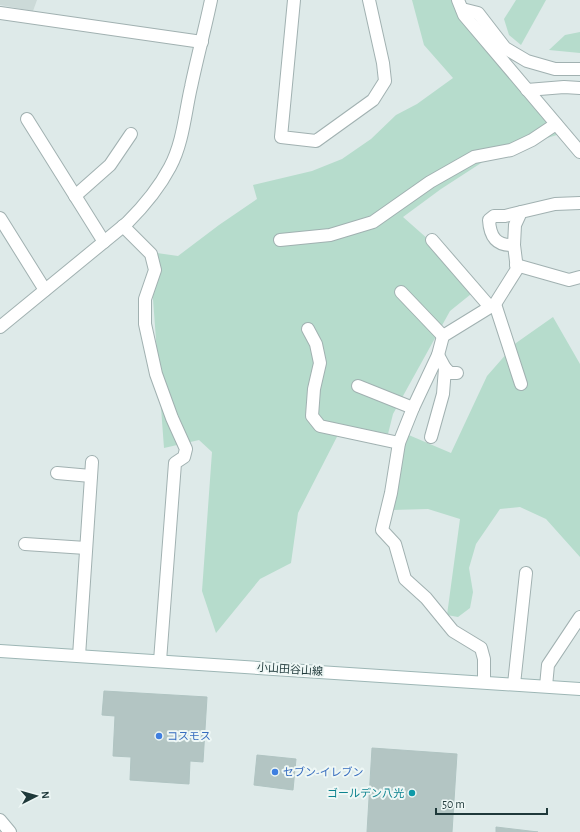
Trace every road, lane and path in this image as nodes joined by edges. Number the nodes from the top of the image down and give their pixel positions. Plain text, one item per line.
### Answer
1 (211, 0) edge
2 (294, 0) edge
3 (369, 0) edge
4 (460, 4) edge
5 (0, 13) edge
6 (202, 42) junction
7 (580, 69) edge
8 (580, 88) edge
9 (527, 90) junction
10 (27, 119) dead end
11 (556, 124) junction
12 (131, 134) dead end
13 (580, 152) edge
14 (75, 196) junction
15 (580, 203) edge
16 (521, 212) junction
17 (0, 218) edge
18 (123, 226) junction
19 (280, 240) dead end
20 (432, 240) dead end
21 (104, 242) junction
22 (514, 245) junction
23 (516, 265) junction
24 (580, 277) edge
25 (45, 290) junction
26 (401, 292) dead end
27 (492, 306) junction
28 (0, 327) edge
29 (308, 329) dead end
30 (443, 336) junction
31 (438, 355) junction
32 (444, 368) junction
33 (457, 373) dead end
34 (521, 384) dead end
35 (358, 386) dead end
36 (413, 408) junction
37 (431, 437) dead end
38 (399, 443) junction
39 (92, 462) dead end
40 (57, 473) dead end
41 (91, 476) junction
42 (25, 544) dead end
43 (86, 548) junction
44 (526, 573) dead end
45 (580, 617) edge
46 (0, 651) edge
47 (79, 656) junction
48 (160, 661) junction
49 (484, 682) junction
50 (514, 684) junction
51 (546, 686) junction
52 (580, 689) edge
53 (0, 820) edge
54 (10, 832) edge

1 - 6 street
2 - 3 street
4 - 7 street
4 - 9 street
5 - 6 street
6 - 18 street
8 - 9 street
9 - 11 street
10 - 14 street
11 - 13 street
11 - 19 street
12 - 14 street
14 - 21 street
15 - 16 street
16 - 22 street
16 - 22 street
17 - 25 street
18 - 21 street
18 - 48 street
20 - 27 street
21 - 25 street
22 - 23 street
23 - 24 street
23 - 27 street
25 - 28 street
26 - 30 street
27 - 30 street
27 - 34 street
29 - 38 street
30 - 31 street
31 - 32 street
31 - 36 street
32 - 33 street
32 - 37 street
35 - 36 street
36 - 38 street
38 - 49 street
39 - 41 street
40 - 41 street
41 - 43 street
42 - 43 street
43 - 47 street
44 - 50 street
45 - 51 street
46 - 47 street, 小山田谷山線
47 - 48 street, 小山田谷山線
48 - 49 street, 小山田谷山線
49 - 50 street, 小山田谷山線
50 - 51 street, 小山田谷山線
51 - 52 street, 小山田谷山線
53 - 54 street

